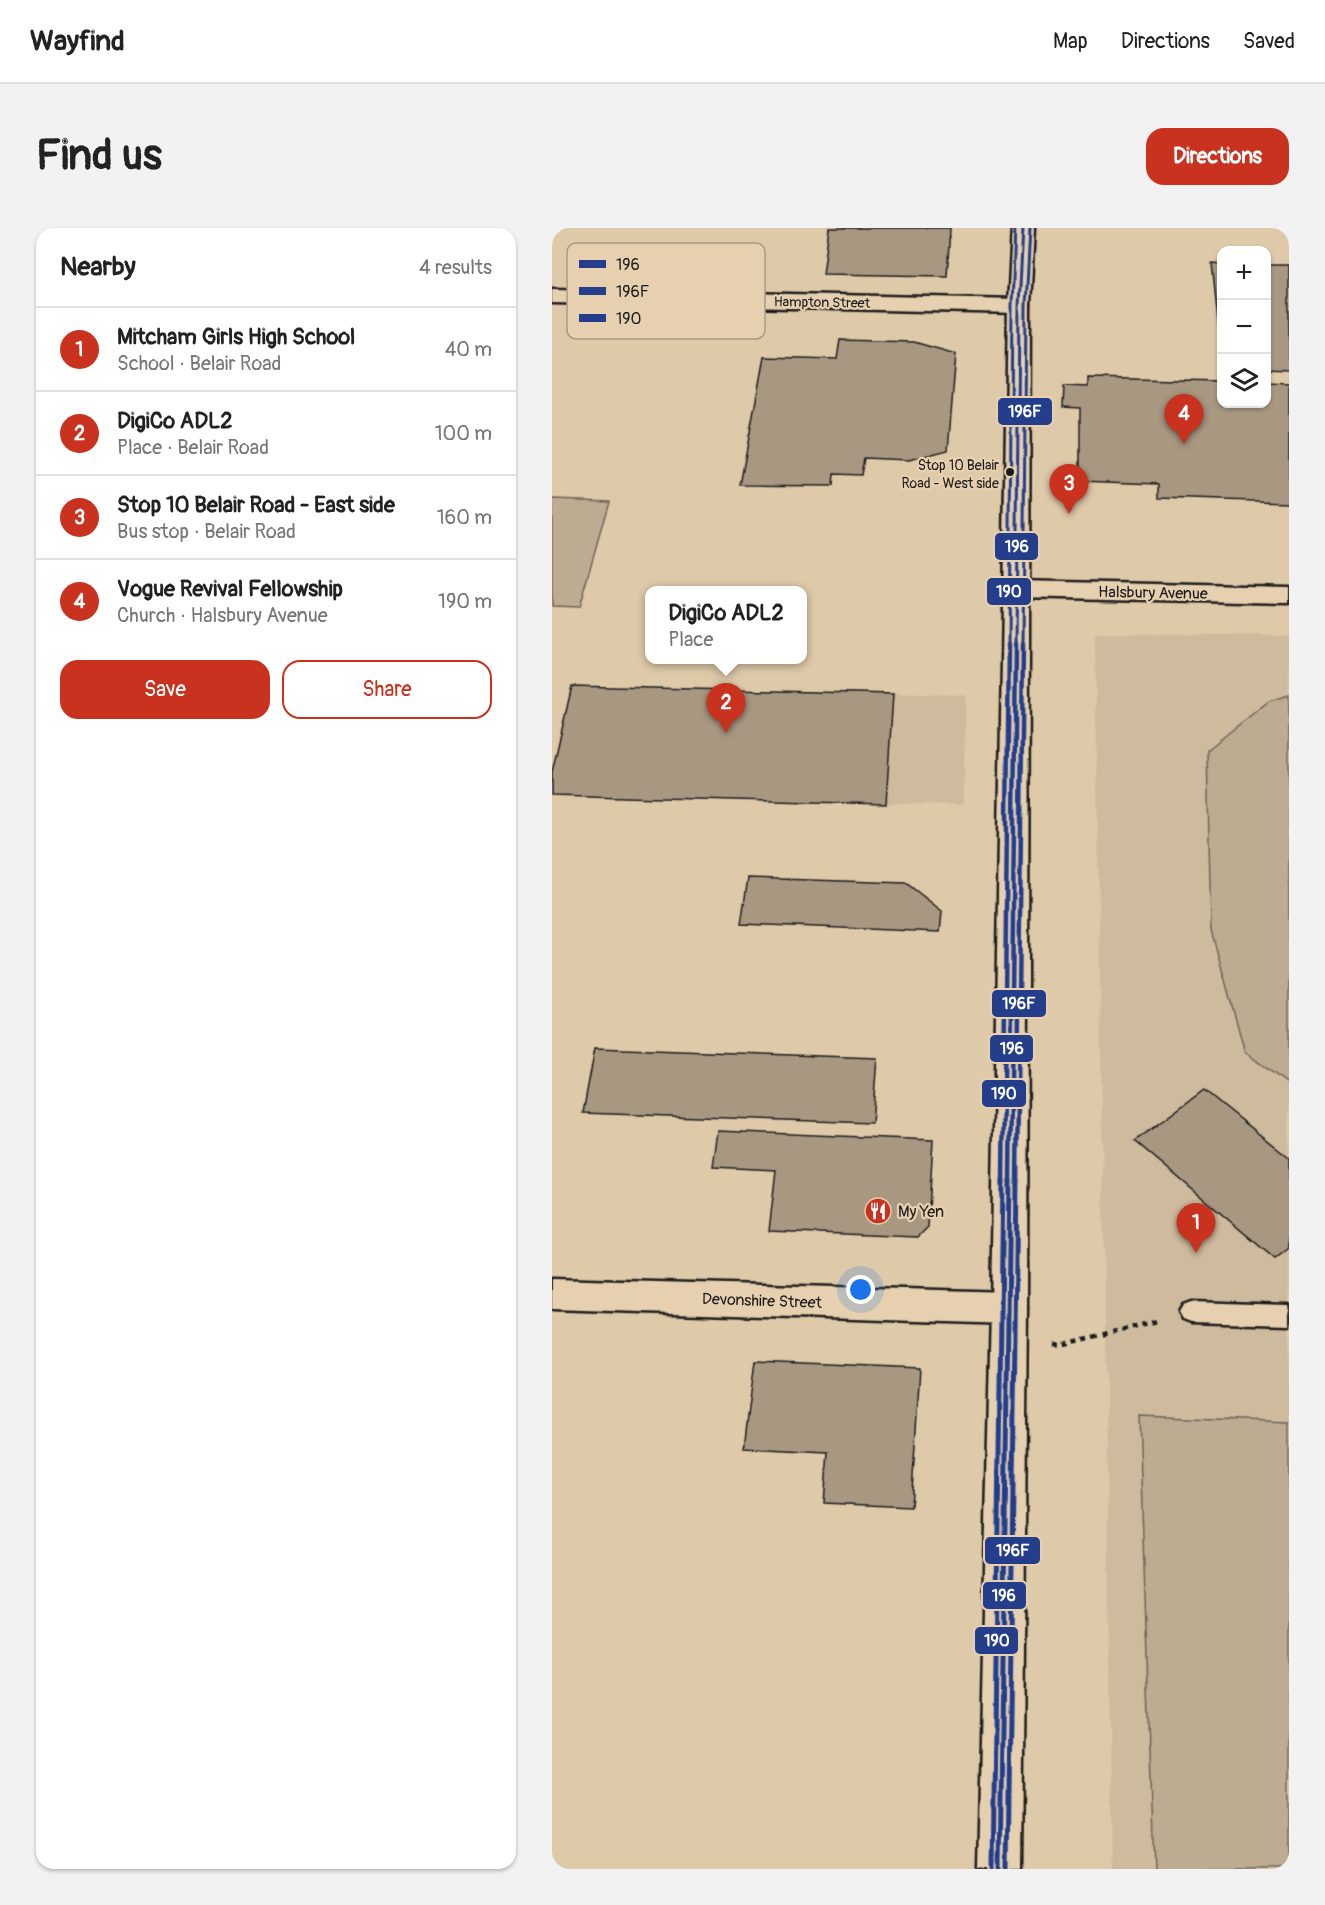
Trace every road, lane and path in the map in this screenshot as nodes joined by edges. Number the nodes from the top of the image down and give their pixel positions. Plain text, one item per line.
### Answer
1 (1023, 228) edge
2 (552, 296) edge
3 (567, 296) edge
4 (765, 301) edge
5 (1019, 306) junction
6 (1016, 589) junction
7 (1289, 595) edge
8 (552, 1294) edge
9 (1191, 1312) joint
10 (1289, 1315) edge
11 (1009, 1324) junction
12 (1000, 1869) edge

1 - 5 main road
2 - 3 main road, Hampton Street
4 - 5 main road, Hampton Street
5 - 6 main road
6 - 7 main road, Halsbury Avenue
6 - 11 main road
8 - 11 main road, Devonshire Street
9 - 10 lane
9 - 11 path
11 - 12 main road

